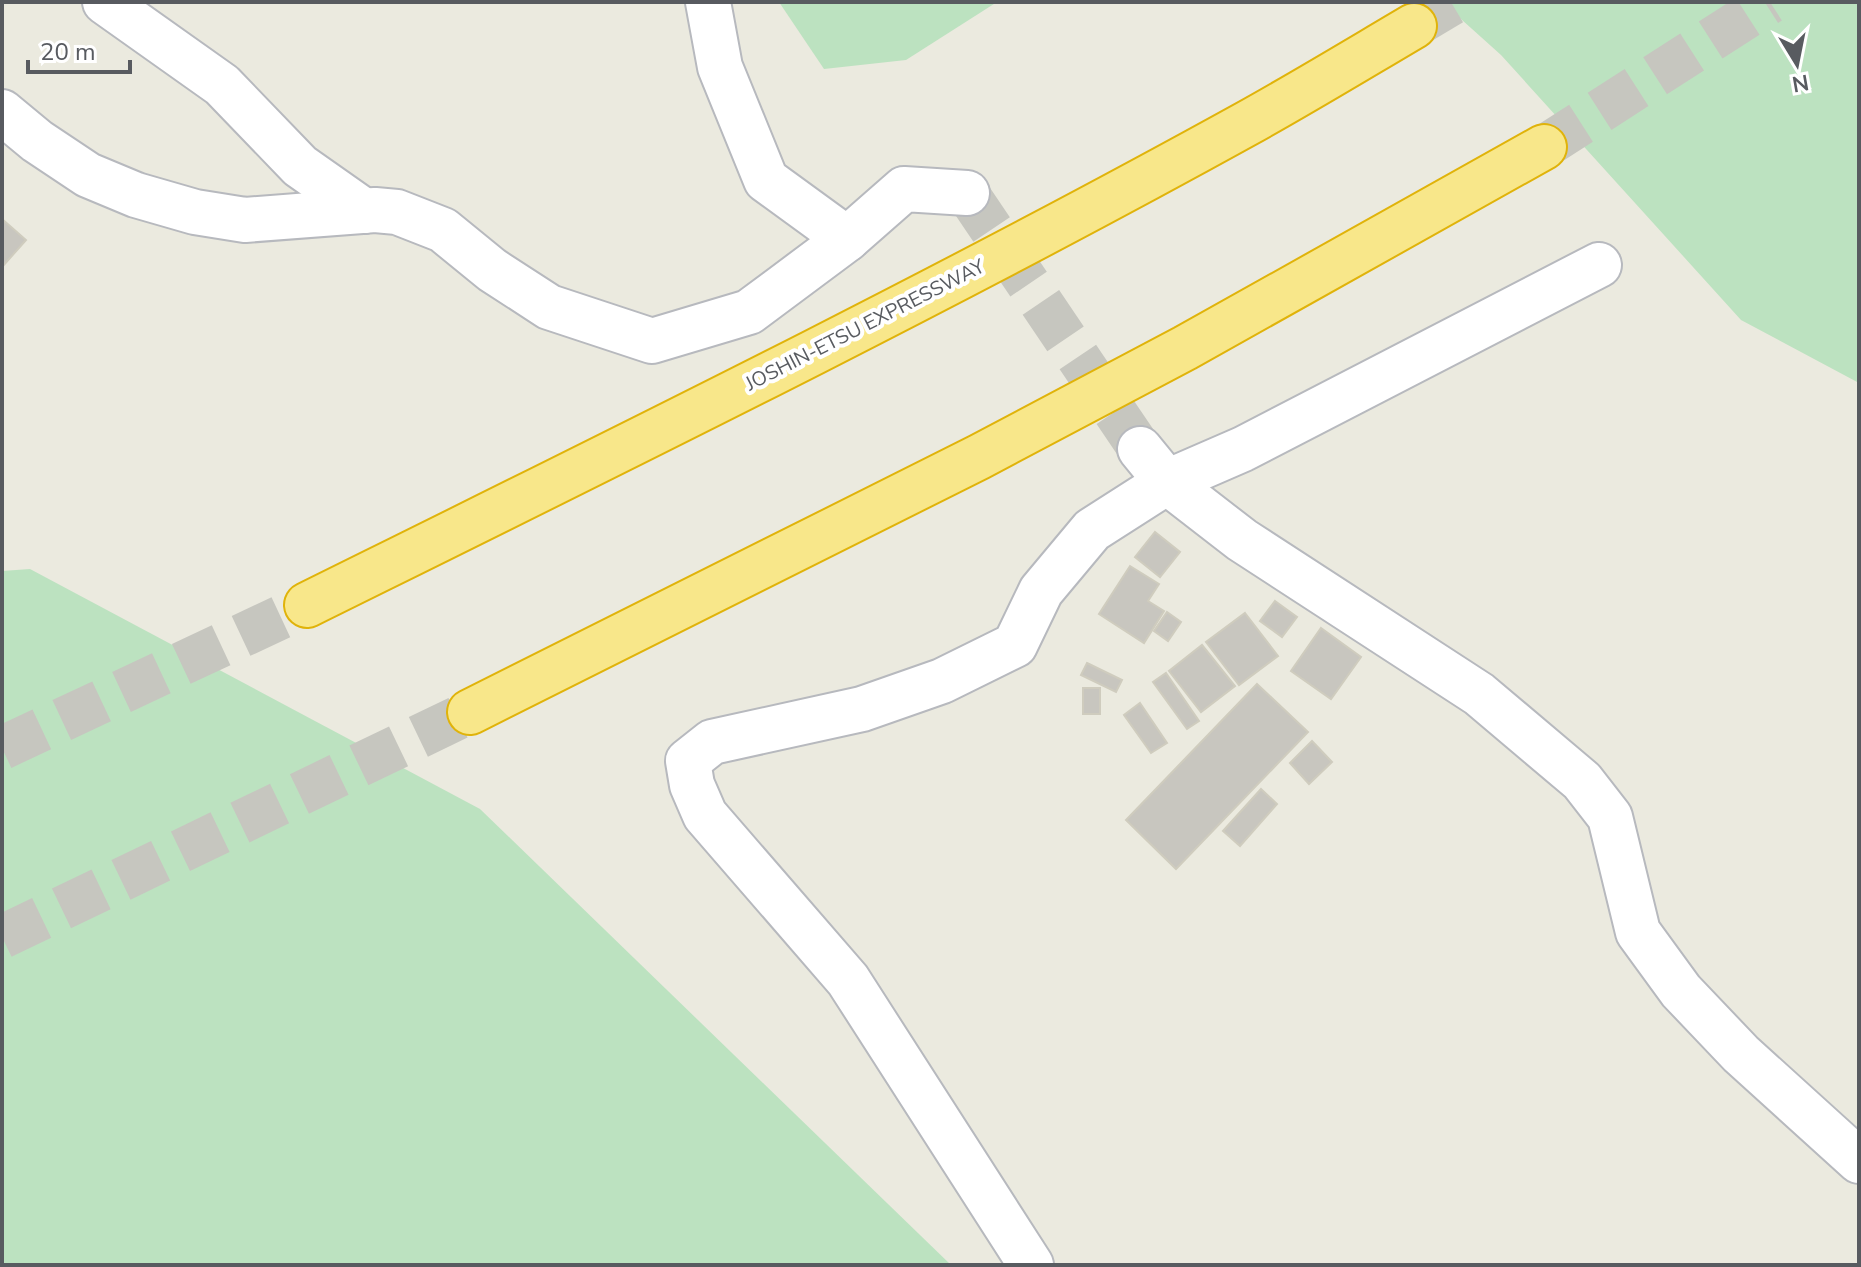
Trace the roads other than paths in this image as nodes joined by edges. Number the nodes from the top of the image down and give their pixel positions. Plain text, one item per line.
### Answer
1 (105, 2) edge
2 (708, 2) edge
3 (1414, 26) tunnel mouth
4 (2, 112) edge
5 (1544, 147) tunnel mouth
6 (967, 193) dead end
7 (364, 211) junction
8 (847, 239) junction
9 (1599, 265) dead end
10 (1154, 465) junction
11 (307, 605) tunnel mouth
12 (470, 712) tunnel mouth
13 (1859, 1161) edge
14 (1031, 1265) edge

1 - 7 street
2 - 8 street
3 - 11 highway, JOSHIN-ETSU EXPRESSWAY
4 - 7 street
5 - 12 highway
6 - 8 street
7 - 8 street
9 - 10 street
10 - 13 street
10 - 14 street

